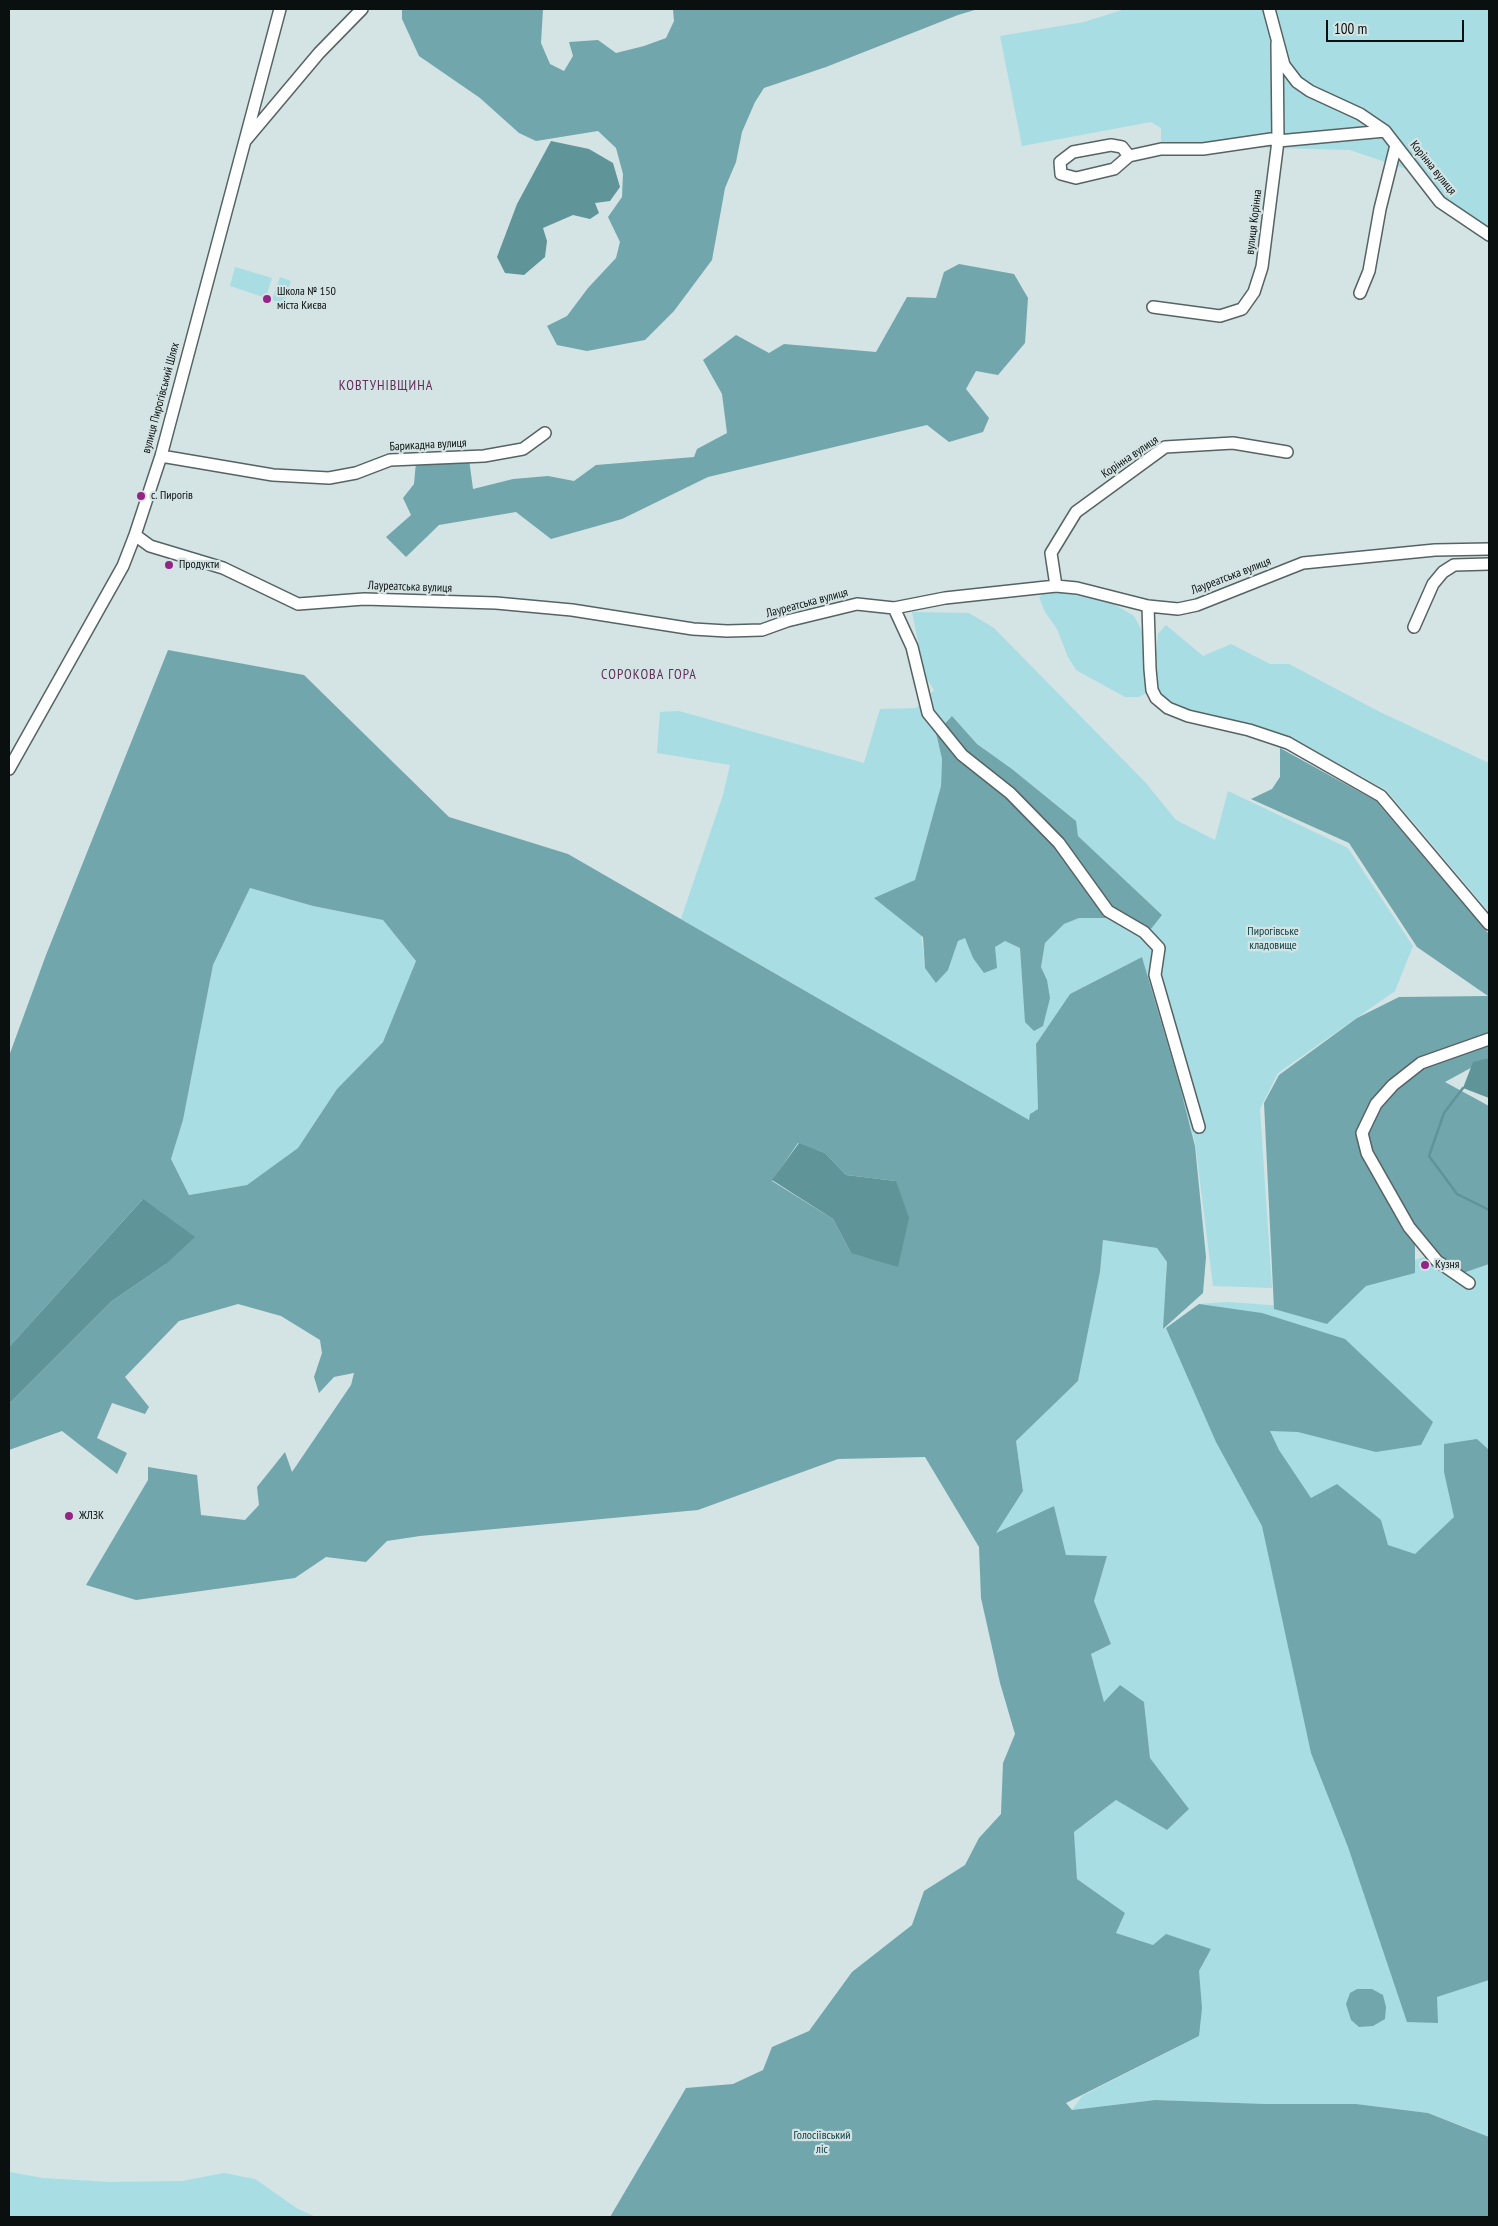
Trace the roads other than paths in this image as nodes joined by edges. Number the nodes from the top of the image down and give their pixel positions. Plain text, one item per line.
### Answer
1 (280, 9) edge
2 (362, 9) edge
3 (1269, 9) edge
4 (1277, 43) junction
5 (1385, 130) junction
6 (1278, 141) junction
7 (242, 144) junction
8 (1396, 145) junction
9 (1129, 156) junction
10 (1489, 235) edge
11 (1360, 293) dead end
12 (1153, 307) dead end
13 (545, 433) dead end
14 (1288, 452) dead end
15 (161, 456) junction
16 (135, 535) junction
17 (1489, 549) edge
18 (1489, 564) edge
19 (1056, 586) junction
20 (1148, 606) junction
21 (894, 608) junction
22 (1414, 627) dead end
23 (9, 770) edge
24 (1489, 924) edge
25 (1489, 1039) edge
26 (1199, 1127) dead end
27 (1470, 1283) dead end

1 - 7 street, вулиця Пирогівський Шлях
2 - 7 street
3 - 4 street
4 - 5 street
4 - 6 street, вулиця Корінна
5 - 6 street
5 - 8 street, Корінна вулиця
6 - 9 street
6 - 12 street, вулиця Корінна
7 - 15 street, вулиця Пирогівський Шлях
8 - 10 street, Корінна вулиця
8 - 11 street
9 - 9 street
13 - 15 street, Барикадна вулиця
14 - 19 street, Корінна вулиця
15 - 16 street, вулиця Пирогівський Шлях
16 - 21 street, Лауреатська вулиця
16 - 23 street, вулиця Пирогівський Шлях
17 - 20 street, Лауреатська вулиця
18 - 22 street
19 - 20 street, Лауреатська вулиця
19 - 21 street, Лауреатська вулиця
20 - 24 street
21 - 26 street
25 - 27 street

